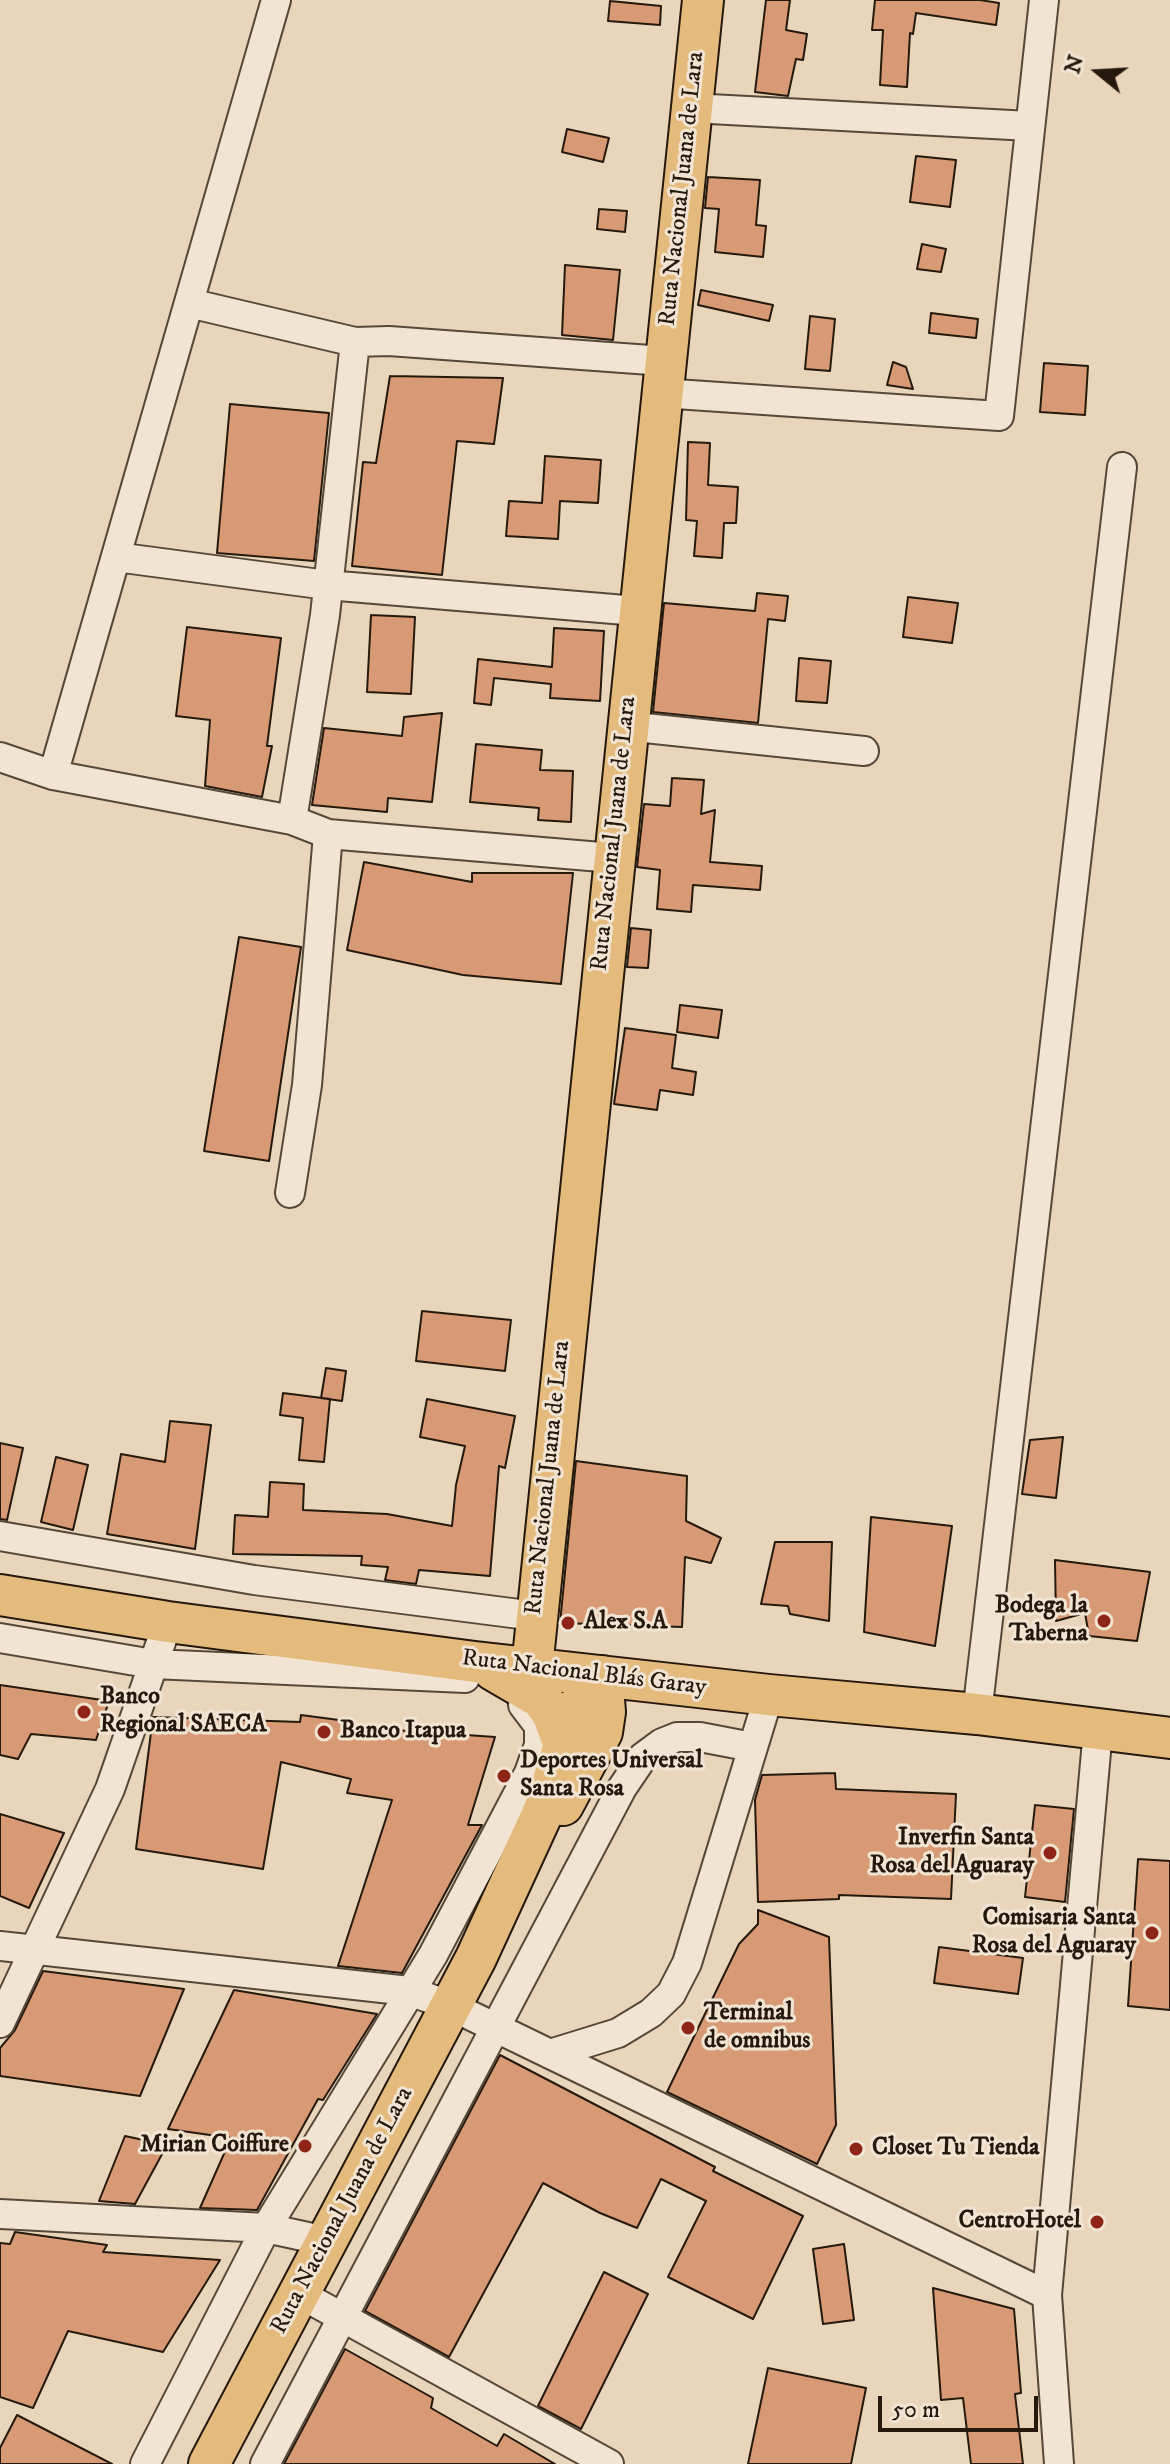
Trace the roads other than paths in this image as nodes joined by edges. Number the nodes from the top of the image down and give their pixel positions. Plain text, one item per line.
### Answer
1 (276, 0) edge
2 (703, 0) edge
3 (1044, 0) edge
4 (691, 108) junction
5 (1030, 126) junction
6 (189, 303) junction
7 (355, 342) junction
8 (662, 377) junction
9 (1122, 467) dead end
10 (116, 557) junction
11 (327, 585) junction
12 (637, 611) junction
13 (626, 726) junction
14 (864, 751) dead end
15 (0, 757) edge
16 (53, 775) junction
17 (292, 820) junction
18 (328, 834) junction
19 (613, 858) junction
20 (290, 1193) dead end
21 (0, 1536) edge
22 (0, 1595) edge
23 (535, 1616) junction
24 (168, 1622) junction
25 (0, 1638) edge
26 (475, 1662) junction
27 (153, 1664) junction
28 (532, 1668) junction
29 (602, 1676) junction
30 (689, 1686) junction
31 (769, 1695) junction
32 (977, 1714) junction
33 (1098, 1730) junction
34 (1170, 1738) edge
35 (752, 1747) junction
36 (578, 1751) junction
37 (0, 1946) edge
38 (38, 1949) junction
39 (409, 1991) junction
40 (451, 2006) junction
41 (0, 2023) edge
42 (495, 2027) junction
43 (550, 2054) junction
44 (0, 2214) edge
45 (266, 2228) junction
46 (326, 2241) junction
47 (300, 2294) junction
48 (1047, 2295) junction
49 (341, 2318) junction
50 (145, 2464) edge
51 (209, 2464) edge
52 (265, 2464) edge
53 (609, 2464) edge
54 (1059, 2464) edge

1 - 6 street
2 - 4 highway, Ruta Nacional Juana de Lara
3 - 5 street
4 - 5 street
4 - 8 highway, Ruta Nacional Juana de Lara
5 - 8 street
6 - 7 street
6 - 10 street
7 - 8 street
7 - 11 street
8 - 12 highway, Ruta Nacional Juana de Lara
9 - 32 street
10 - 11 street
10 - 16 street
11 - 12 street
11 - 17 street
12 - 13 highway, Ruta Nacional Juana de Lara
13 - 14 street
13 - 19 highway, Ruta Nacional Juana de Lara
15 - 16 street
16 - 17 street
17 - 18 street
18 - 19 street
18 - 20 street
19 - 23 highway, Ruta Nacional Juana de Lara
21 - 23 street
22 - 24 highway, Ruta Nacional Blás Garay
23 - 28 highway, Ruta Nacional Juana de Lara
24 - 26 highway, Ruta Nacional Blás Garay
24 - 27 street
25 - 27 street
26 - 28 highway, Ruta Nacional Blás Garay
26 - 36 highway
27 - 38 street
27 - 39 street
28 - 29 highway, Ruta Nacional Blás Garay
29 - 30 highway, Ruta Nacional Blás Garay
29 - 36 highway, Ruta Nacional Juana de Lara
30 - 31 highway, Ruta Nacional Blás Garay
30 - 36 highway
31 - 32 highway, Ruta Nacional Blás Garay
31 - 35 street
32 - 33 highway, Ruta Nacional Blás Garay
33 - 34 highway, Ruta Nacional Blás Garay
33 - 48 street
35 - 42 street
35 - 43 street
36 - 40 highway, Ruta Nacional Juana de Lara
37 - 38 street
38 - 39 street
38 - 41 street
39 - 40 street
39 - 45 street
40 - 42 street
40 - 46 highway, Ruta Nacional Juana de Lara
42 - 43 street
42 - 49 street
43 - 48 street
44 - 45 street
45 - 46 street
45 - 50 street
46 - 47 highway, Ruta Nacional Juana de Lara
47 - 49 street
47 - 51 highway, Ruta Nacional Juana de Lara
48 - 54 street
49 - 52 street
49 - 53 street

